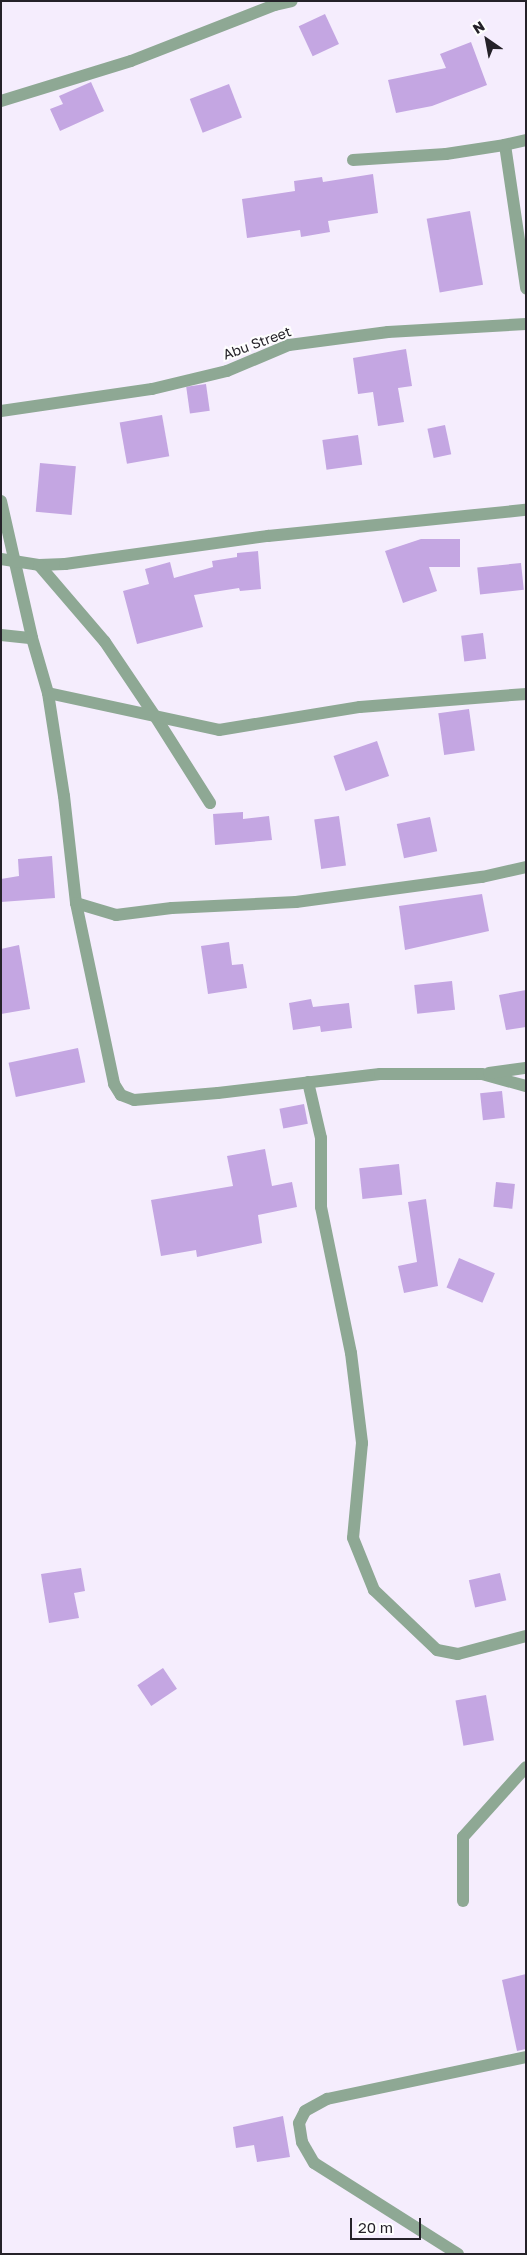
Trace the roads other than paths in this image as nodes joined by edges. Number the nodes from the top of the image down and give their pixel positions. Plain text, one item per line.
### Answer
1 (292, 1) edge
2 (1, 101) edge
3 (526, 140) edge
4 (504, 145) junction
5 (353, 160) dead end
6 (526, 288) edge
7 (526, 324) edge
8 (1, 411) edge
9 (1, 501) edge
10 (526, 510) edge
11 (1, 559) edge
12 (16, 559) junction
13 (39, 565) junction
14 (1, 635) edge
15 (32, 638) junction
16 (48, 693) junction
17 (526, 694) edge
18 (155, 716) junction
19 (210, 803) dead end
20 (526, 867) edge
21 (76, 903) junction
22 (526, 1068) edge
23 (482, 1074) junction
24 (308, 1082) junction
25 (526, 1086) edge
26 (526, 1636) edge
27 (526, 1767) edge
28 (463, 1902) dead end
29 (526, 2057) edge
30 (458, 2254) edge

1 - 2 street
3 - 4 street
4 - 5 street
4 - 6 street
7 - 8 street, Abu Street
9 - 12 street
10 - 13 street
11 - 12 street
12 - 13 street
12 - 15 street
13 - 18 street
14 - 15 street
15 - 16 street
16 - 18 street
16 - 21 street
17 - 18 street
18 - 19 street
20 - 21 street
21 - 24 street
22 - 23 street
23 - 24 street
23 - 25 street
24 - 26 street
27 - 28 street
29 - 30 street

